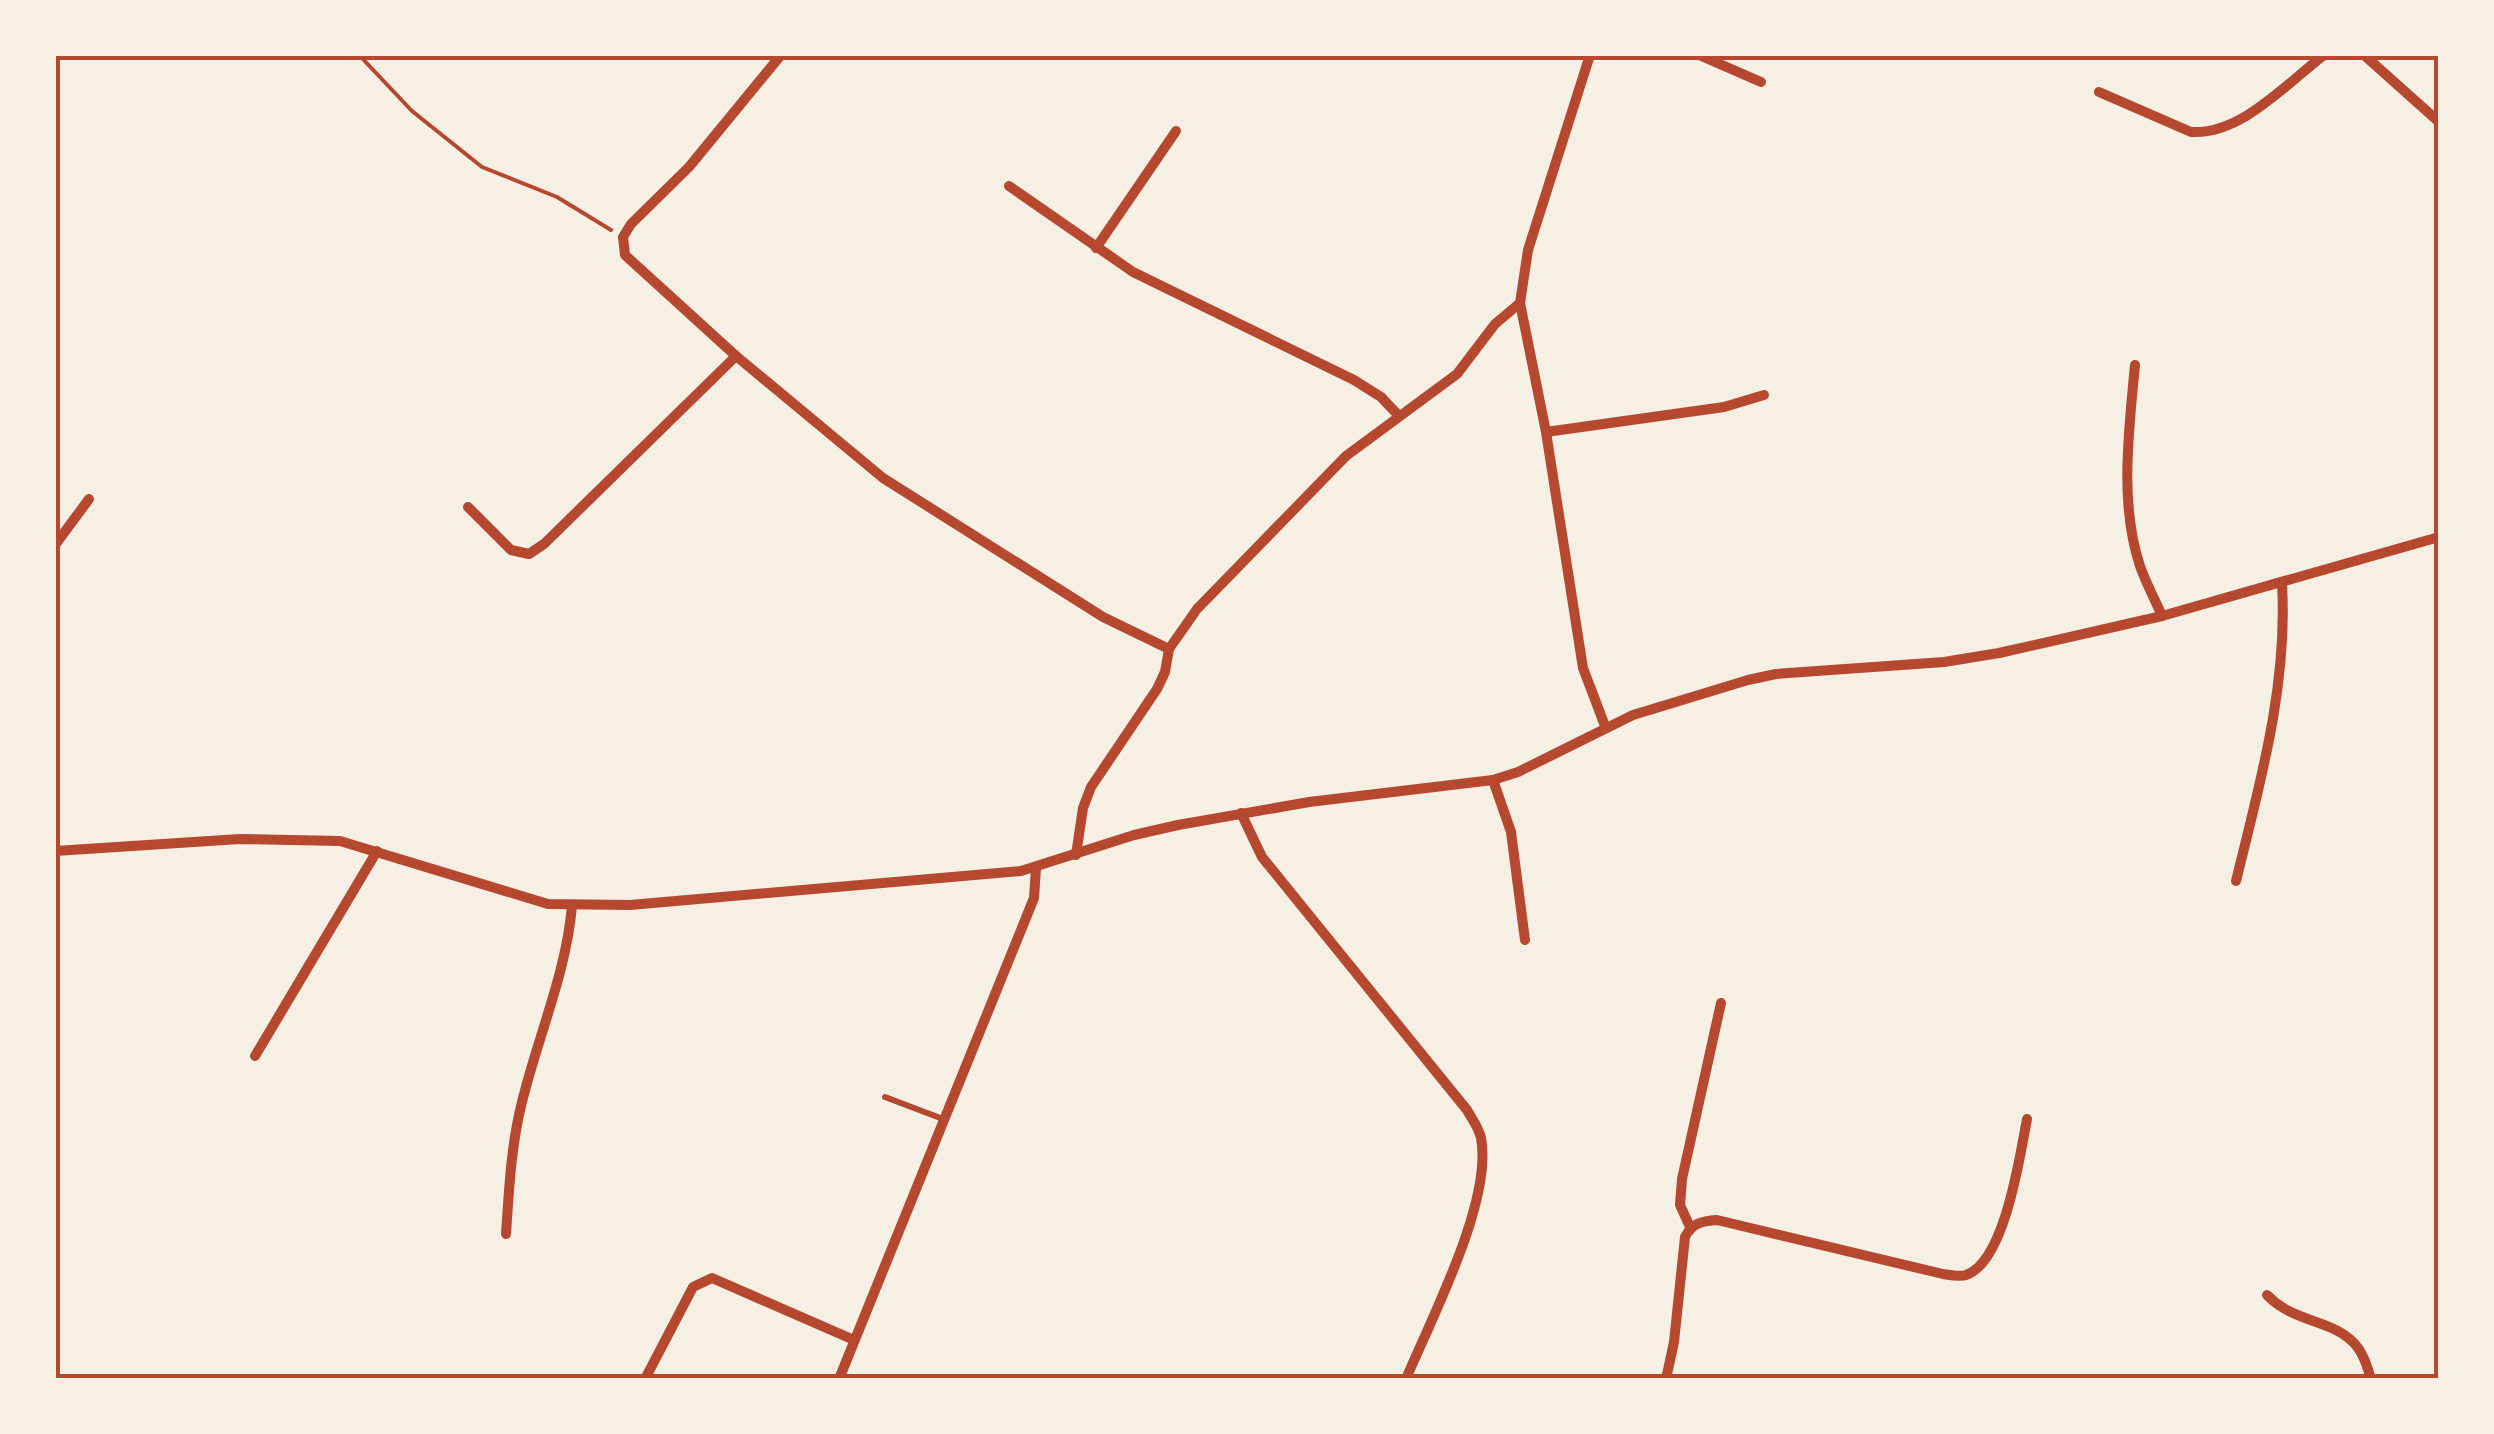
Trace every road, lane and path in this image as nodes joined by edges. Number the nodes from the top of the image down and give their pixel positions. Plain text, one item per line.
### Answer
1 (360, 55) edge
2 (781, 55) edge
3 (1590, 55) edge
4 (1699, 55) edge
5 (2324, 55) edge
6 (2364, 55) edge
7 (1761, 82) dead end
8 (2098, 92) dead end
9 (2439, 122) edge
10 (1176, 131) dead end
11 (1008, 186) dead end
12 (623, 237) junction
13 (1096, 248) junction
14 (1520, 304) junction
15 (736, 356) junction
16 (2136, 365) dead end
17 (1764, 394) dead end
18 (1399, 416) junction
19 (1546, 432) junction
20 (89, 499) dead end
21 (468, 508) dead end
22 (2439, 537) edge
23 (55, 544) edge
24 (2282, 584) junction
25 (2162, 616) junction
26 (1169, 648) junction
27 (1605, 726) junction
28 (1493, 780) junction
29 (1241, 813) junction
30 (55, 851) edge
31 (377, 851) junction
32 (1076, 855) junction
33 (1036, 868) junction
34 (2236, 881) dead end
35 (572, 906) junction
36 (1525, 940) dead end
37 (1721, 1003) dead end
38 (255, 1056) dead end
39 (885, 1097) dead end
40 (2027, 1119) dead end
41 (944, 1120) junction
42 (1690, 1228) junction
43 (506, 1234) dead end
44 (2267, 1295) dead end
45 (854, 1340) junction
46 (645, 1379) edge
47 (839, 1379) edge
48 (1406, 1379) edge
49 (1666, 1379) edge
50 (2372, 1379) edge

1 - 12 path
2 - 12 street
3 - 14 street
4 - 7 street
5 - 8 street
6 - 9 street
10 - 13 street
11 - 13 street
12 - 15 street
13 - 18 street
14 - 18 street
14 - 19 street
15 - 21 street
15 - 26 street
16 - 25 street
17 - 19 street
18 - 26 street
19 - 27 street
20 - 23 street
22 - 24 street
24 - 25 street
24 - 34 street
25 - 27 street
26 - 32 street
27 - 28 street
28 - 29 street
28 - 36 street
29 - 32 street
29 - 48 street
30 - 31 street
31 - 35 street
31 - 38 street
32 - 33 street
33 - 35 street
33 - 41 street
35 - 43 street
37 - 42 street
39 - 41 lane
40 - 42 street
41 - 45 street
42 - 49 street
44 - 50 street
45 - 46 street
45 - 47 street

